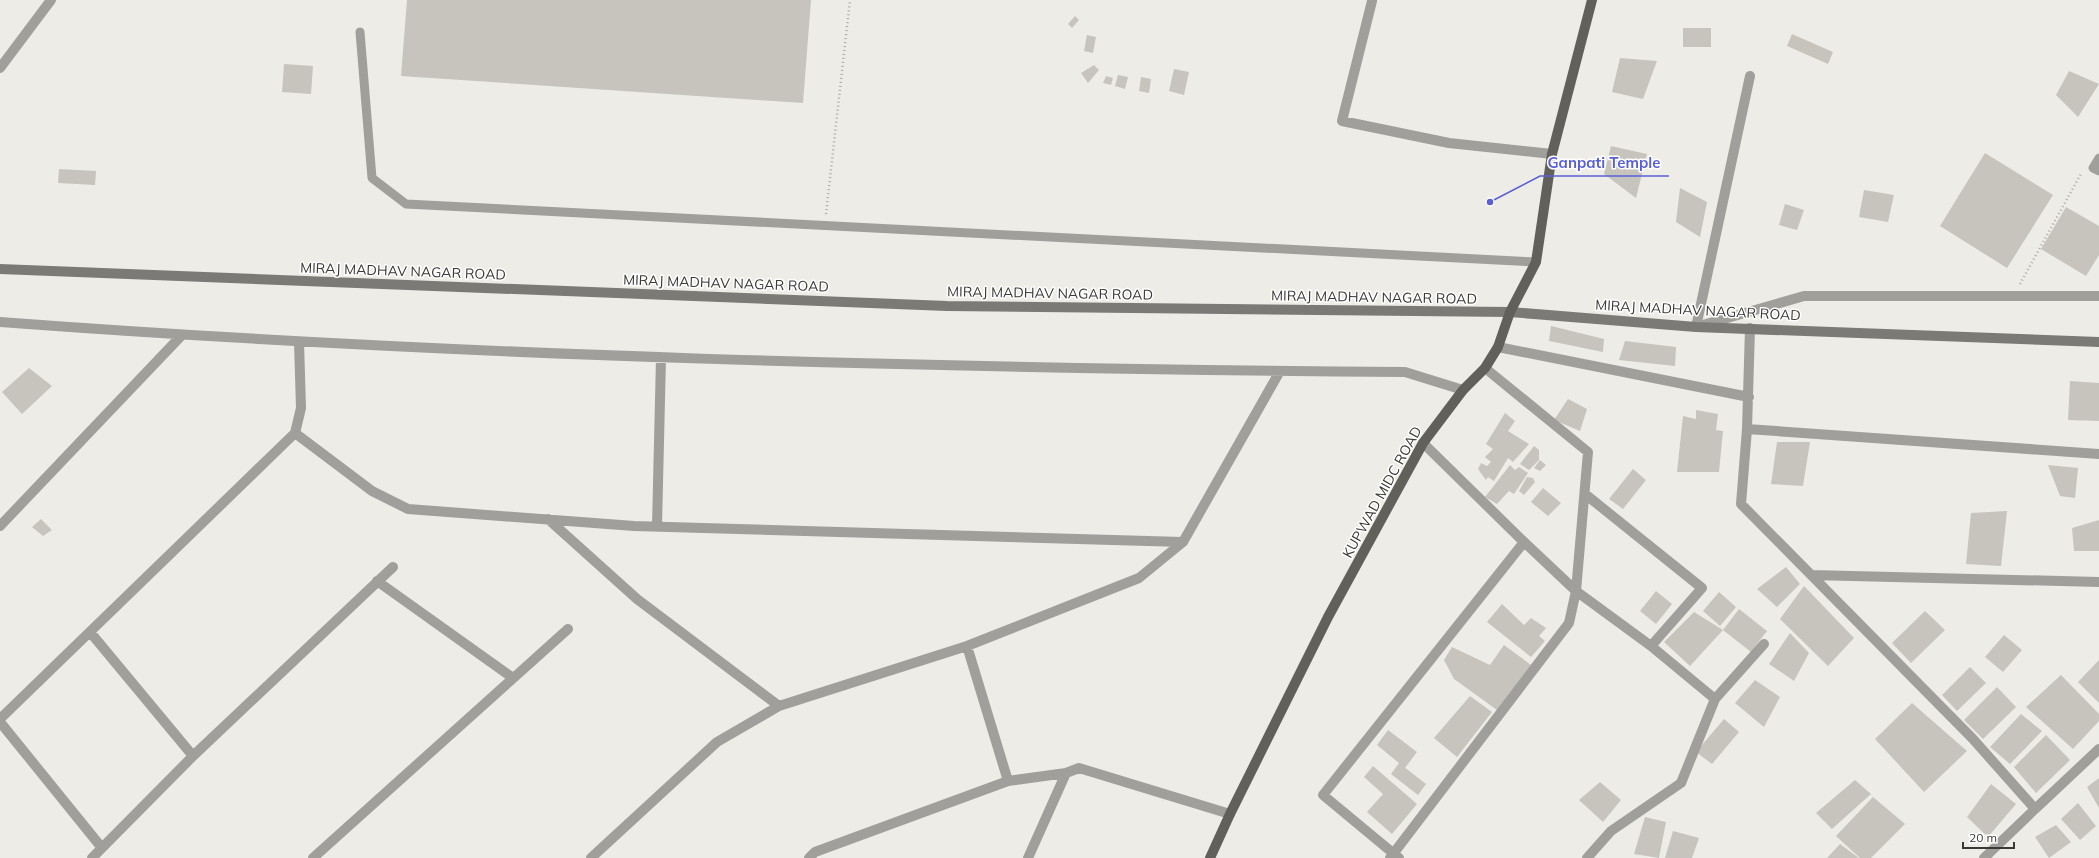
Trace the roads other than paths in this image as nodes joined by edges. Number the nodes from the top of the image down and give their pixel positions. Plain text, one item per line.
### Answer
1 (51, 0) edge
2 (1592, 0) edge
3 (1372, 1) edge
4 (360, 32) dead end
5 (0, 68) edge
6 (1750, 76) dead end
7 (1552, 154) junction
8 (2099, 158) edge
9 (2099, 171) edge
10 (1536, 262) junction
11 (0, 269) edge
12 (2099, 296) edge
13 (1510, 312) junction
14 (0, 322) edge
15 (1696, 327) junction
16 (1750, 328) junction
17 (181, 336) junction
18 (299, 342) junction
19 (2099, 342) edge
20 (1498, 347) junction
21 (661, 358) junction
22 (1485, 368) junction
23 (1280, 371) junction
24 (1463, 390) junction
25 (1749, 396) junction
26 (1747, 429) junction
27 (295, 433) junction
28 (1423, 443) junction
29 (2099, 454) edge
30 (1585, 494) junction
31 (548, 519) junction
32 (0, 526) edge
33 (657, 526) junction
34 (1183, 542) junction
35 (1524, 542) junction
36 (393, 566) dead end
37 (1811, 575) junction
38 (377, 581) junction
39 (2099, 582) edge
40 (1576, 591) junction
41 (568, 629) dead end
42 (90, 632) junction
43 (1764, 644) dead end
44 (967, 646) junction
45 (1651, 646) junction
46 (513, 678) junction
47 (1715, 699) junction
48 (779, 706) junction
49 (0, 719) edge
50 (0, 722) edge
51 (2099, 749) edge
52 (193, 756) junction
53 (1066, 773) junction
54 (1008, 781) junction
55 (2035, 809) junction
56 (1230, 814) junction
57 (102, 848) junction
58 (1394, 856) edge
59 (92, 858) edge
60 (313, 858) edge
61 (591, 858) edge
62 (809, 858) edge
63 (1028, 858) edge
64 (1210, 858) edge
65 (1587, 858) edge
66 (1984, 858) edge

1 - 5 street
2 - 7 main road, KUPWAD MIDC ROAD
3 - 7 street
4 - 10 lane
6 - 15 street
7 - 10 main road, KUPWAD MIDC ROAD
8 - 9 lane
10 - 13 main road, KUPWAD MIDC ROAD
11 - 13 street, MIRAJ MADHAV NAGAR ROAD
12 - 15 street
13 - 15 street, MIRAJ MADHAV NAGAR ROAD
13 - 20 main road, KUPWAD MIDC ROAD
14 - 17 street
15 - 16 street, MIRAJ MADHAV NAGAR ROAD
16 - 19 street, MIRAJ MADHAV NAGAR ROAD
16 - 25 street
17 - 18 street
17 - 32 street
18 - 21 street
18 - 27 street
20 - 22 main road, KUPWAD MIDC ROAD
20 - 25 street
21 - 23 street
21 - 33 street
22 - 24 main road, KUPWAD MIDC ROAD
22 - 30 street
23 - 24 street
23 - 34 street
24 - 28 main road, KUPWAD MIDC ROAD
25 - 26 street
26 - 29 street
26 - 37 street
27 - 31 street
27 - 42 street
28 - 35 street
28 - 56 main road, KUPWAD MIDC ROAD
30 - 40 street
30 - 45 street
31 - 33 street
31 - 48 street
33 - 34 street
34 - 44 street
35 - 40 street
35 - 58 street
36 - 38 street
37 - 39 street
37 - 55 street
38 - 46 street
38 - 52 street
40 - 45 street
40 - 58 street
41 - 46 street
42 - 49 street
42 - 52 street
43 - 47 street
44 - 48 street
44 - 54 street
45 - 47 street
46 - 60 street
47 - 65 street
48 - 61 street
50 - 57 street
51 - 55 street
52 - 57 street
53 - 54 street
53 - 56 street
53 - 63 street
54 - 62 street
55 - 66 street
56 - 64 main road, KUPWAD MIDC ROAD
57 - 59 street

